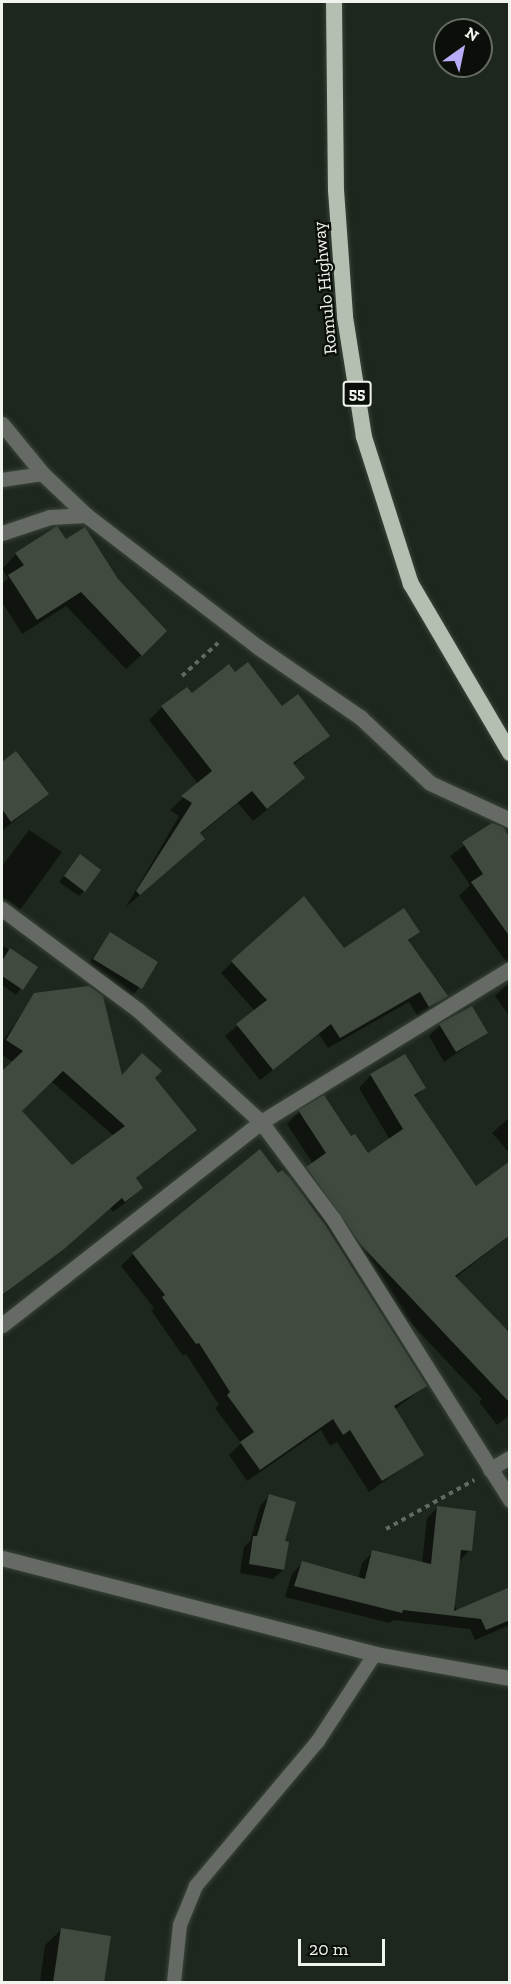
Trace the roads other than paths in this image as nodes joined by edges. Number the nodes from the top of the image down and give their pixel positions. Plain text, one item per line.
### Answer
1 (334, 2) edge
2 (2, 424) edge
3 (43, 474) junction
4 (2, 480) edge
5 (87, 515) junction
6 (2, 533) edge
7 (510, 753) edge
8 (510, 820) edge
9 (2, 909) edge
10 (510, 969) edge
11 (261, 1122) junction
12 (2, 1325) edge
13 (510, 1458) edge
14 (490, 1470) junction
15 (510, 1500) edge
16 (2, 1558) edge
17 (375, 1654) junction
18 (510, 1678) edge
19 (174, 1983) edge

1 - 7 highway, Romulo Highway / 55
2 - 3 street
3 - 4 lane
3 - 5 street
5 - 6 street
5 - 8 street
9 - 11 street
10 - 11 street
11 - 12 street
11 - 14 street
13 - 14 lane
14 - 15 street
16 - 17 street
17 - 18 street
17 - 19 lane

